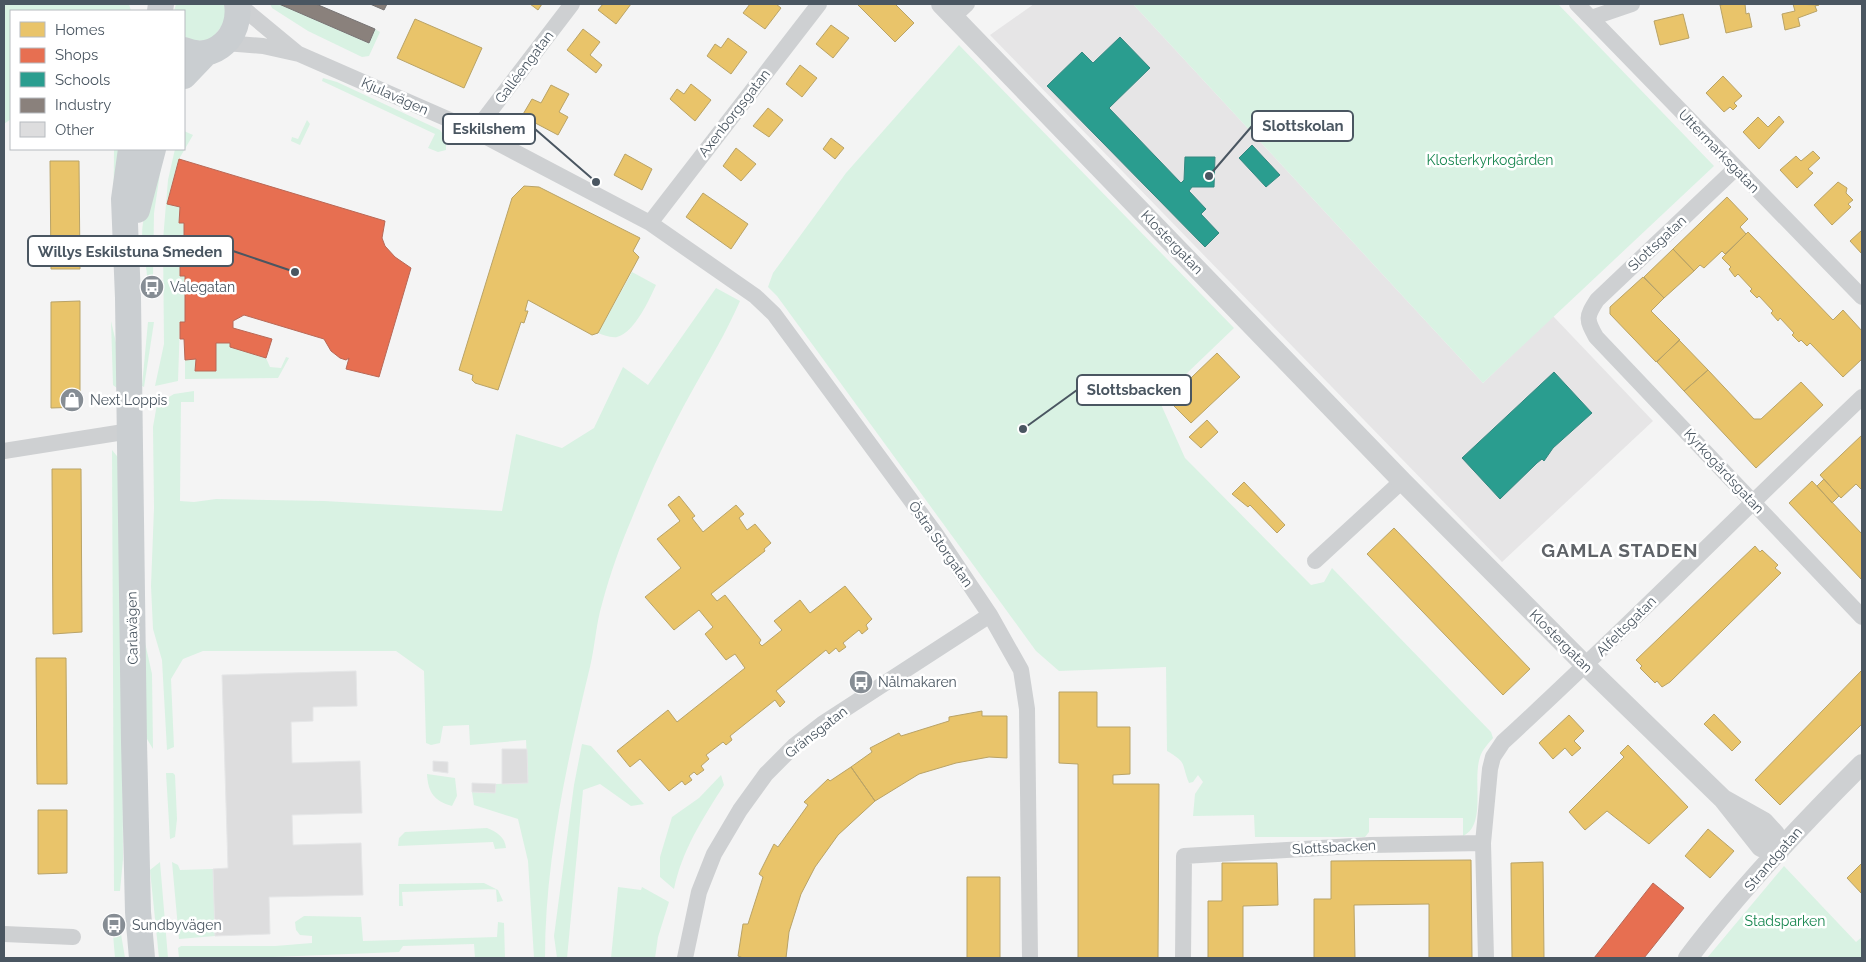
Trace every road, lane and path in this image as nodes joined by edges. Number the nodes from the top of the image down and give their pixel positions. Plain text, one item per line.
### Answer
1 (238, 4) edge
2 (572, 4) edge
3 (819, 4) edge
4 (1577, 4) edge
5 (1632, 4) edge
6 (954, 8) edge
7 (1591, 18) junction
8 (205, 49) edge
9 (298, 54) junction
10 (185, 75) edge
11 (475, 131) junction
12 (131, 150) edge
13 (153, 150) edge
14 (1736, 168) junction
15 (650, 222) junction
16 (1862, 297) edge
17 (128, 298) junction
18 (1589, 323) joint
19 (1862, 397) edge
20 (130, 431) junction
21 (4, 451) edge
22 (1402, 481) junction
23 (1752, 501) junction
24 (1315, 561) dead end
25 (990, 615) junction
26 (1862, 617) edge
27 (1586, 666) junction
28 (1862, 764) edge
29 (1483, 843) junction
30 (1779, 852) junction
31 (4, 934) edge
32 (74, 937) dead end
33 (142, 958) edge
34 (685, 958) edge
35 (1030, 958) edge
36 (1183, 958) edge
37 (1486, 958) edge
38 (1688, 958) edge

1 - 8 main road
1 - 9 street, Kjulavägen
2 - 11 street, Galléengatan
3 - 15 street, Axenborgsgatan
4 - 7 street, Uttermarksgatan
5 - 7 street
6 - 22 street, Klostergatan
7 - 14 street, Uttermarksgatan
8 - 9 street, Kjulavägen
8 - 10 main road
9 - 11 street, Kjulavägen
11 - 15 street, Kjulavägen
12 - 17 main road, Carlavägen
13 - 17 main road, Carlavägen
14 - 16 street, Uttermarksgatan
14 - 18 street, Slottsgatan
15 - 25 street, Östra Storgatan
17 - 20 main road, Carlavägen
18 - 23 street, Kyrkogårdsgatan
19 - 23 street, Alfeltsgatan
20 - 21 street
20 - 33 main road, Carlavägen
22 - 24 street
22 - 27 street, Klostergatan
23 - 26 street, Kyrkogårdsgatan
23 - 27 street, Alfeltsgatan
25 - 34 street, Gränsgatan
25 - 35 street, Östra Storgatan
27 - 29 street, Alfeltsgatan
27 - 30 street, Klostergatan
28 - 30 street, Strandgatan
29 - 36 street, Slottsbacken
29 - 37 street, Alfeltsgatan
30 - 38 street, Strandgatan
31 - 32 street

